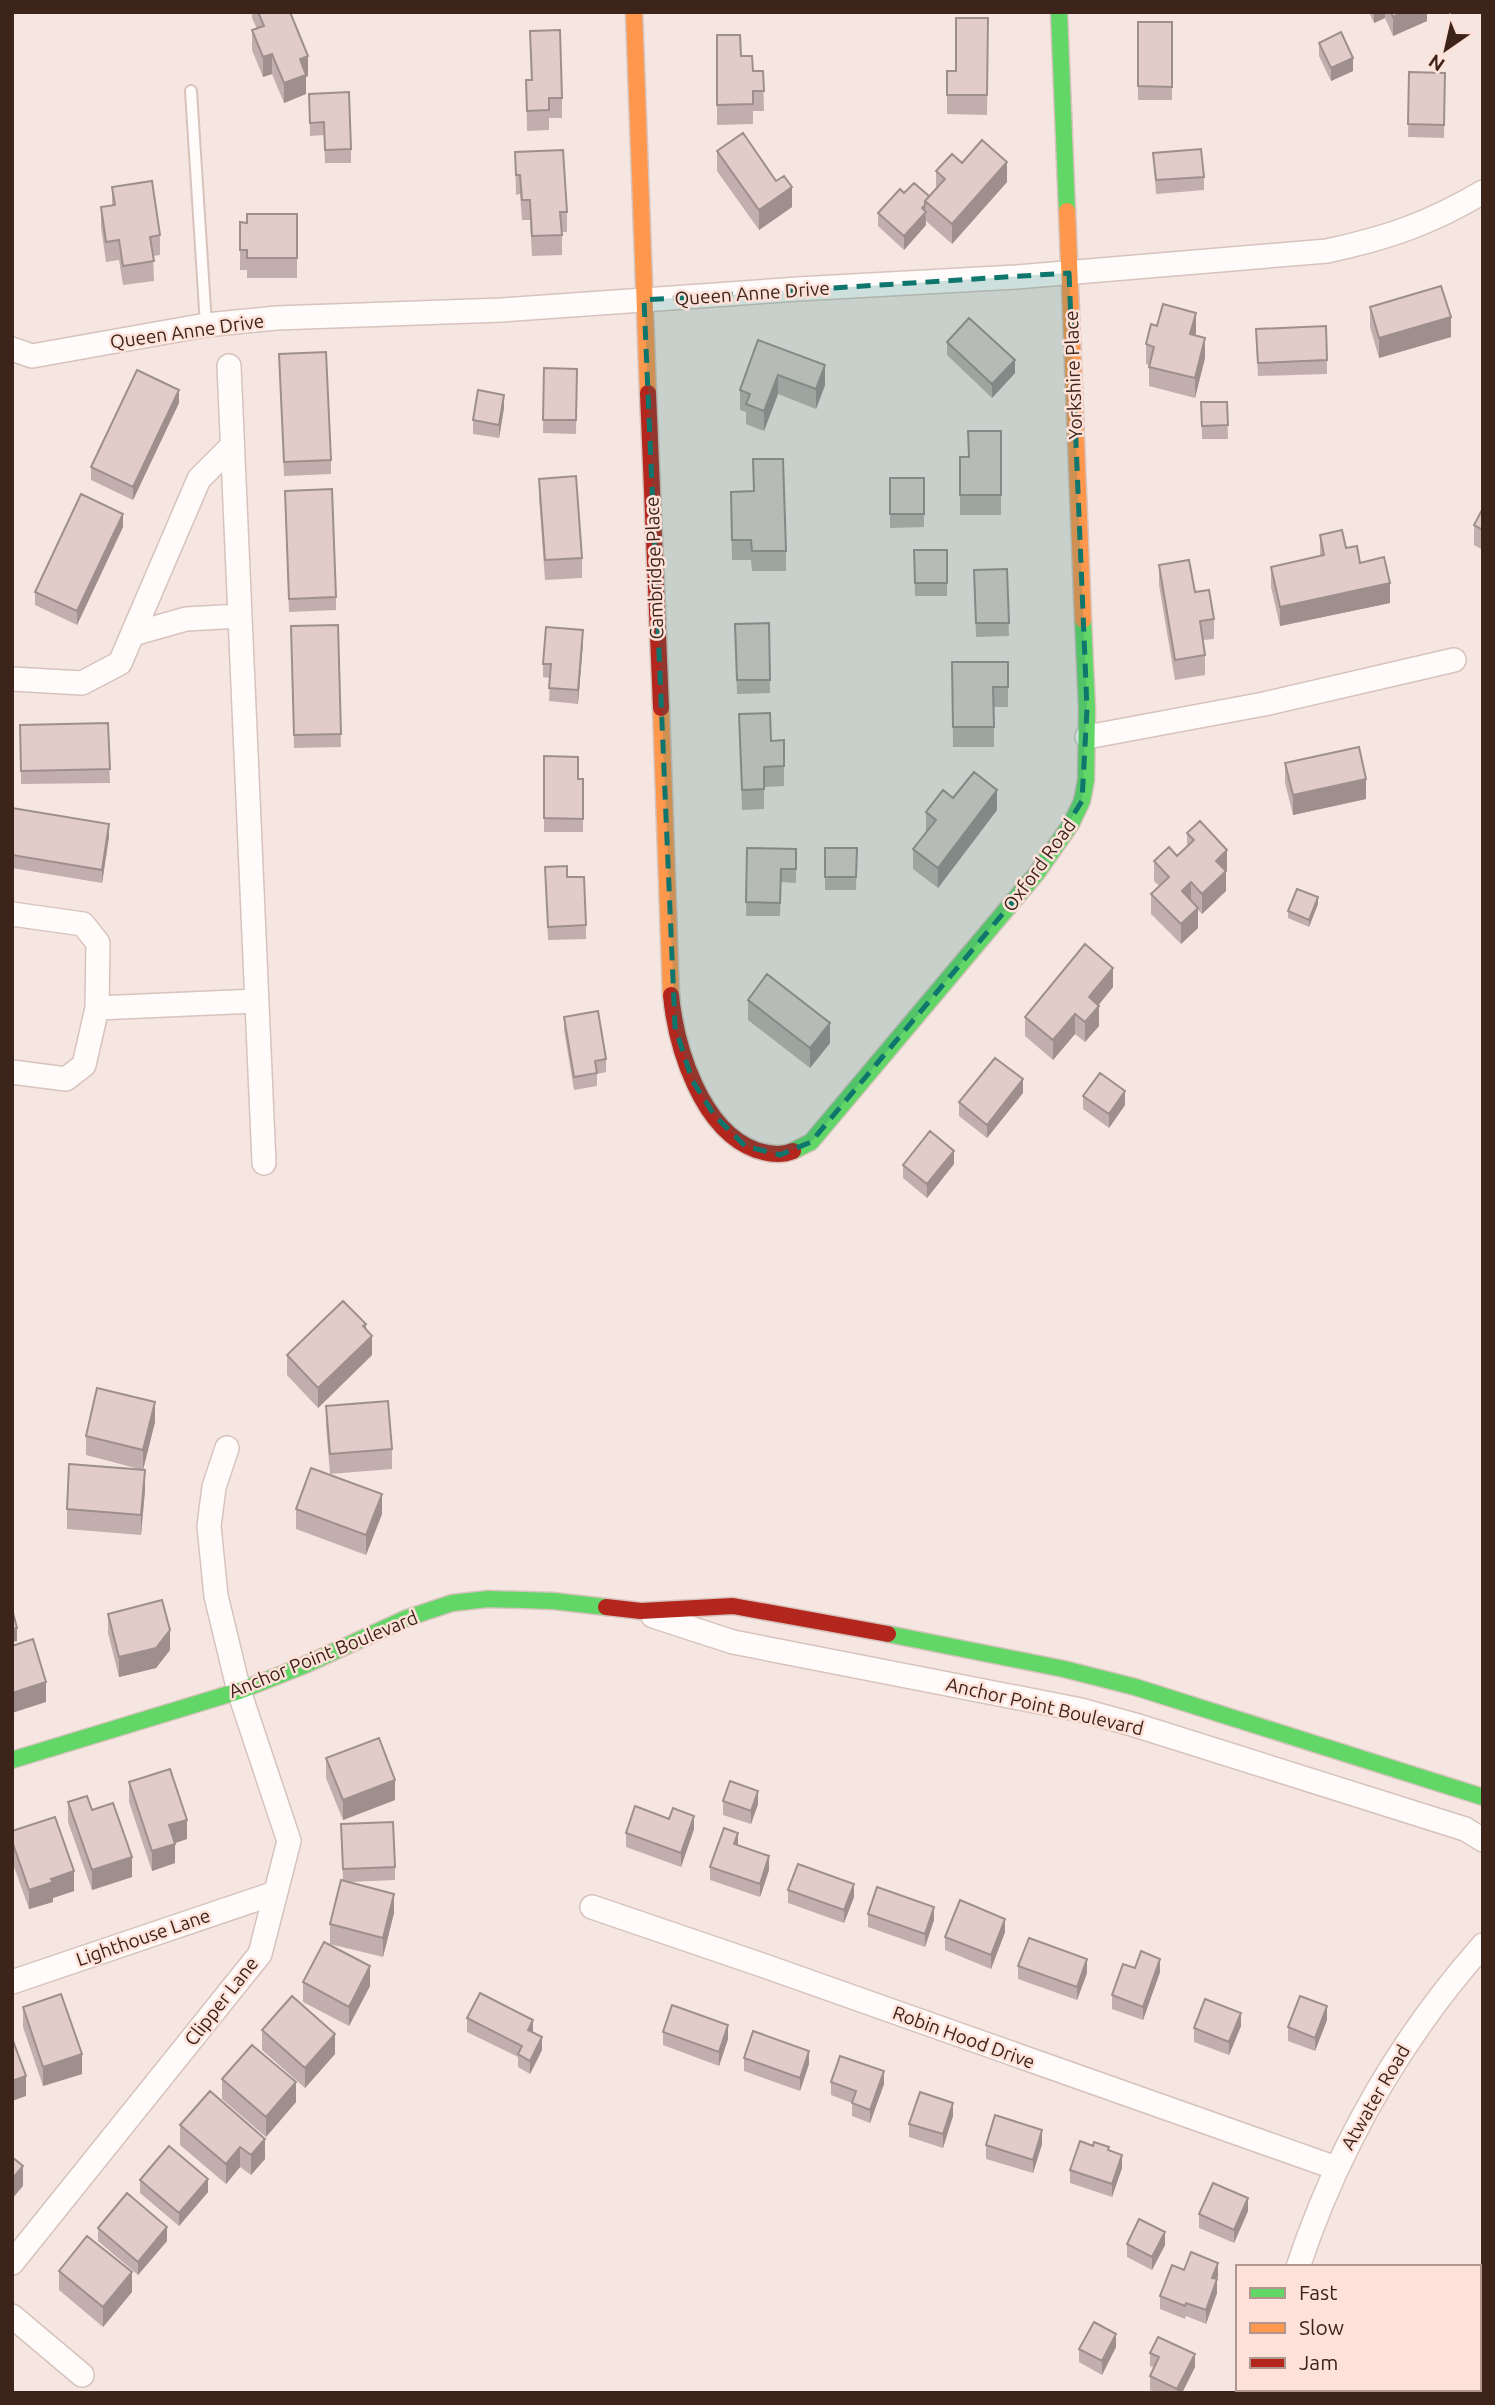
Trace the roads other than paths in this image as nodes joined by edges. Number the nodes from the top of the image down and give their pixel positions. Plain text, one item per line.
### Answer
1 (634, 12) edge
2 (1059, 12) edge
3 (191, 91) dead end
4 (1483, 192) edge
5 (1069, 273) junction
6 (644, 300) junction
7 (206, 325) junction
8 (12, 349) edge
9 (229, 366) dead end
10 (232, 446) junction
11 (240, 616) junction
12 (133, 634) junction
13 (1454, 660) dead end
14 (12, 679) edge
15 (1087, 737) junction
16 (12, 914) edge
17 (257, 1001) junction
18 (97, 1007) junction
19 (12, 1072) edge
20 (714, 1115) joint
21 (264, 1163) dead end
22 (227, 1448) dead end
23 (640, 1611) junction
24 (239, 1691) junction
25 (12, 1760) edge
26 (1483, 1797) edge
27 (1483, 1840) edge
28 (275, 1893) junction
29 (592, 1907) dead end
30 (1483, 1945) edge
31 (12, 1982) edge
32 (1336, 2168) junction
33 (12, 2263) edge
34 (1299, 2265) edge
35 (12, 2316) edge
36 (82, 2375) dead end

1 - 6 street, Cambridge Place
2 - 5 street, Yorkshire Place
3 - 7 lane
4 - 5 street, Queen Anne Drive
5 - 6 street, Queen Anne Drive
5 - 15 street, Yorkshire Place
6 - 7 street, Queen Anne Drive
6 - 20 street, Cambridge Place
7 - 8 street, Queen Anne Drive
9 - 10 street
10 - 11 street
10 - 12 street
11 - 12 street
11 - 17 street
12 - 14 street
13 - 15 street
15 - 20 street, Oxford Road
16 - 18 street
17 - 18 street
17 - 21 street
18 - 19 street
22 - 24 street, Clipper Lane
23 - 24 street, Anchor Point Boulevard
23 - 26 street, Anchor Point Boulevard
23 - 27 street, Anchor Point Boulevard
24 - 25 street, Anchor Point Boulevard
24 - 28 street, Clipper Lane
28 - 31 street, Lighthouse Lane
28 - 33 street, Clipper Lane
29 - 32 street, Robin Hood Drive
30 - 32 street, Atwater Road
32 - 34 street, Atwater Road
35 - 36 street

